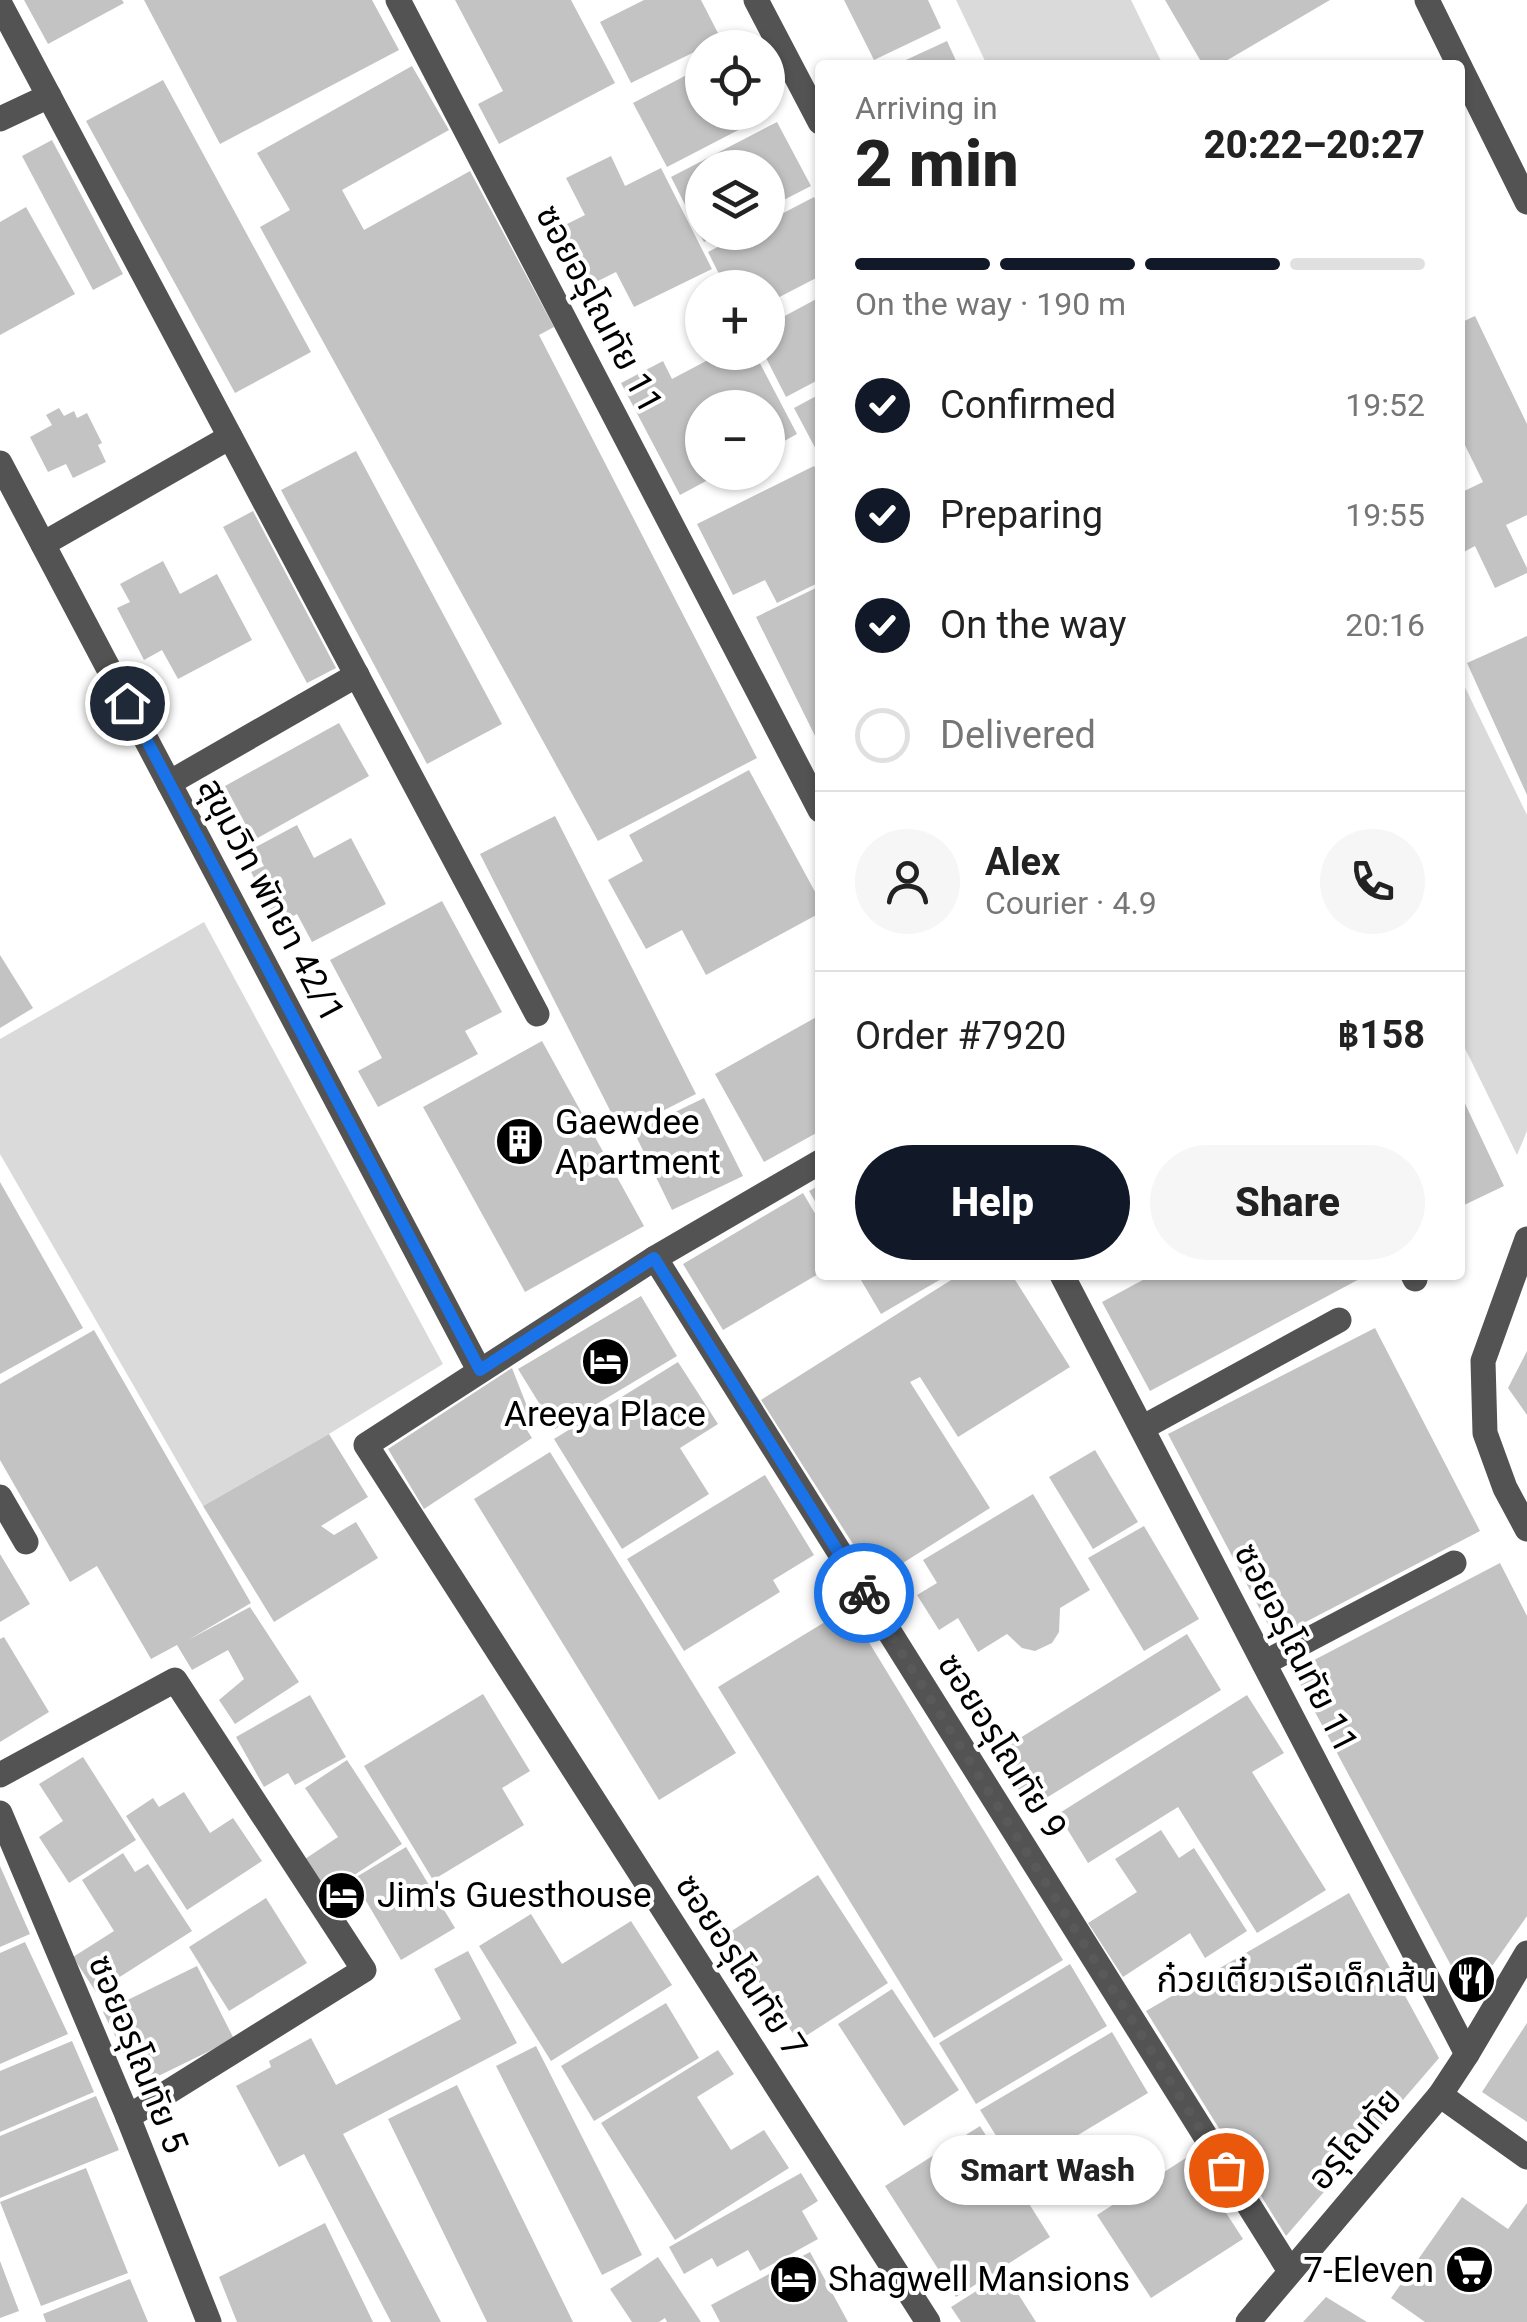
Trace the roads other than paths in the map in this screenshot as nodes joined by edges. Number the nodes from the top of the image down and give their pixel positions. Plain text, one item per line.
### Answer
1 (398, 0) edge
2 (756, 0) edge
3 (1427, 0) edge
4 (0, 4) edge
5 (1457, 60) edge
6 (1465, 76) edge
7 (49, 96) junction
8 (815, 112) edge
9 (0, 119) edge
10 (1527, 202) edge
11 (230, 437) junction
12 (0, 463) edge
13 (43, 544) junction
14 (357, 674) junction
15 (169, 783) junction
16 (815, 800) edge
17 (537, 1014) dead end
18 (815, 1165) edge
19 (1527, 1239) edge
20 (654, 1258) junction
21 (1065, 1280) edge
22 (1339, 1320) dead end
23 (480, 1370) junction
24 (1142, 1428) junction
25 (1516, 1485) edge
26 (0, 1496) edge
27 (1527, 1529) edge
28 (26, 1542) dead end
29 (1454, 1563) dead end
30 (1264, 1663) junction
31 (0, 1775) edge
32 (0, 1814) edge
33 (1527, 1953) edge
34 (1467, 2054) junction
35 (1440, 2095) junction
36 (128, 2118) junction
37 (1527, 2157) edge
38 (1290, 2271) junction
39 (208, 2322) edge
40 (928, 2322) edge
41 (1248, 2322) edge

1 - 16 street, ซอยอรุโณทัย 11
2 - 8 street
3 - 5 street
4 - 7 street
6 - 10 street
7 - 9 street
7 - 11 street
11 - 13 street
11 - 14 street
12 - 13 street, สุขุมวิท พัทยา 42/1
13 - 15 street, สุขุมวิท พัทยา 42/1
14 - 15 street
14 - 17 street
15 - 23 street, สุขุมวิท พัทยา 42/1
18 - 20 street
19 - 25 street
20 - 23 street
20 - 38 street, ซอยอรุโณทัย 9
21 - 24 street, ซอยอรุโณทัย 11
22 - 24 street
23 - 40 street, ซอยอรุโณทัย 7
24 - 30 street, ซอยอรุโณทัย 11
25 - 27 street
26 - 28 street
29 - 30 street
30 - 34 street, ซอยอรุโณทัย 11
31 - 36 street
32 - 36 street, ซอยอรุโณทัย 5
33 - 34 street, อรุโณทัย
34 - 35 street, อรุโณทัย
35 - 37 street
35 - 38 street, อรุโณทัย
36 - 39 street, ซอยอรุโณทัย 5
38 - 41 street, อรุโณทัย

